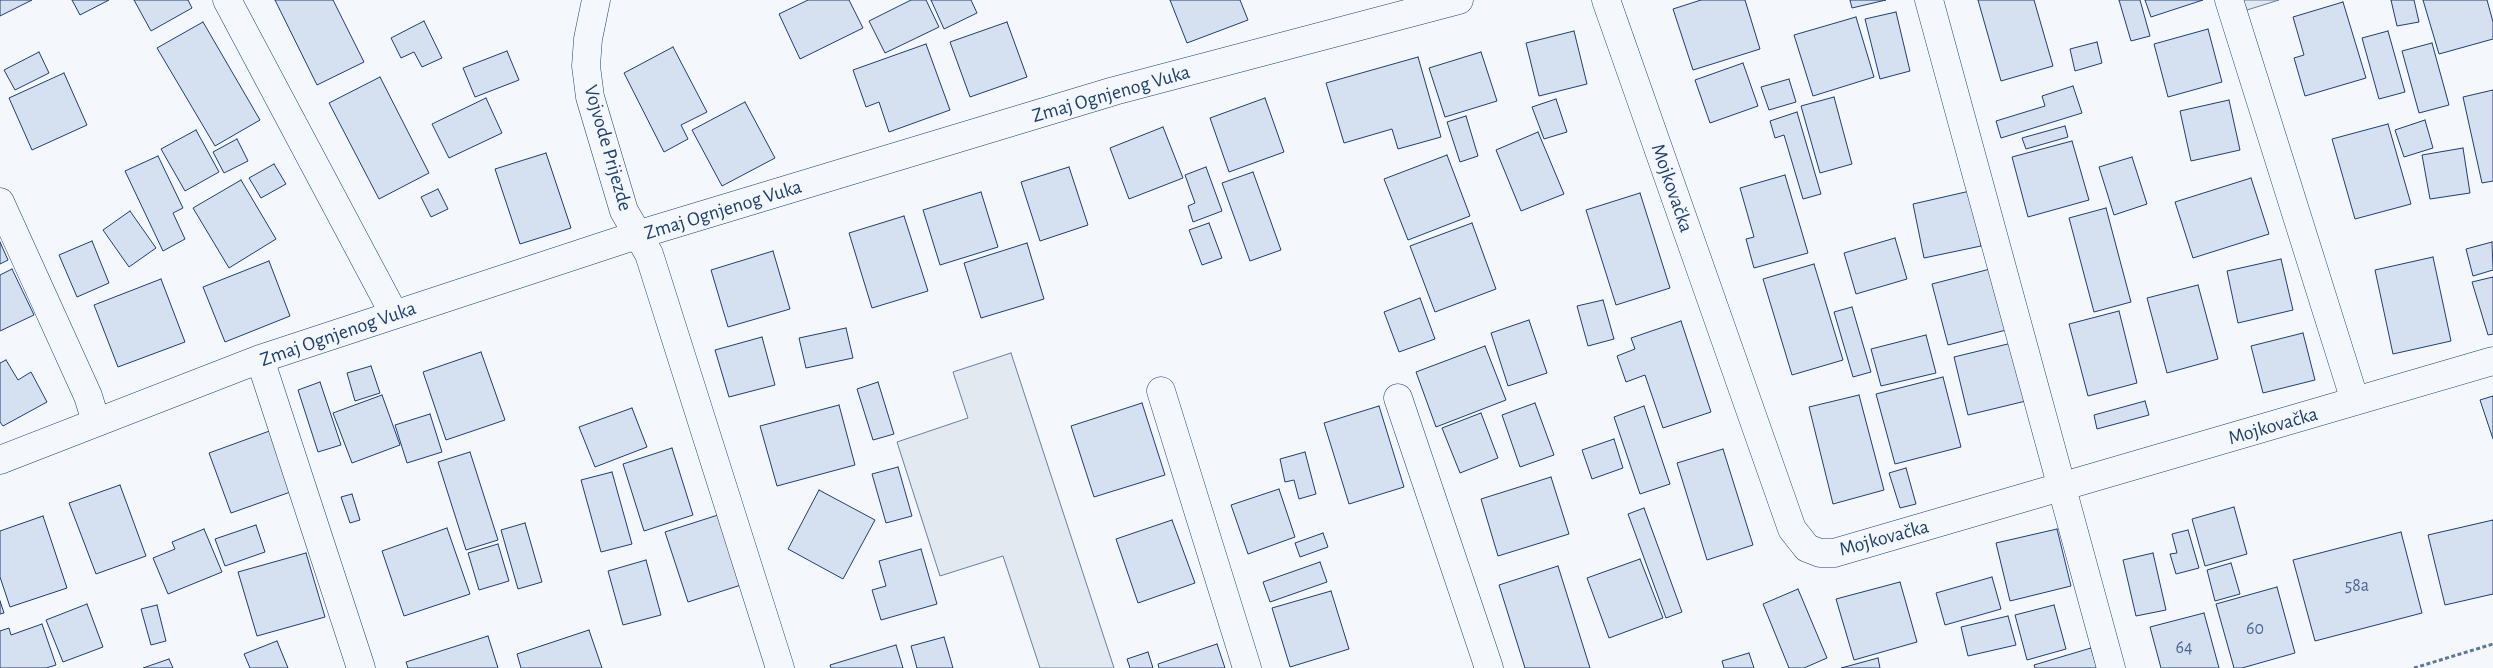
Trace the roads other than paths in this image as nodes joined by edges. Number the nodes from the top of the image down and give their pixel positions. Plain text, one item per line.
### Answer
1 (227, 0) edge
2 (596, 0) edge
3 (1459, 0) edge
4 (1606, 0) edge
5 (1929, 0) edge
6 (2229, 0) edge
7 (0, 202) edge
8 (638, 235) junction
9 (394, 314) junction
10 (260, 359) junction
11 (2493, 361) edge
12 (1161, 391) dead end
13 (1398, 398) dead end
14 (2355, 401) junction
15 (96, 422) junction
16 (0, 460) edge
17 (2062, 487) junction
18 (361, 668) edge
19 (780, 668) edge
20 (1247, 668) edge
21 (1490, 668) edge
22 (2111, 668) edge

1 - 9 street
2 - 8 street, Vojvode Prijezde
3 - 8 street, Zmaj Ognjenog Vuka
4 - 17 street, Mojkovačka
5 - 17 street
6 - 14 street
7 - 15 street
8 - 9 street, Zmaj Ognjenog Vuka
8 - 19 street, Vojvode Prijezde
9 - 10 street, Zmaj Ognjenog Vuka
10 - 15 street, Zmaj Ognjenog Vuka
10 - 18 street
11 - 14 street, Mojkovačka
12 - 20 street
13 - 21 street
14 - 17 street, Mojkovačka
15 - 16 street, Zmaj Ognjenog Vuka
17 - 22 street

